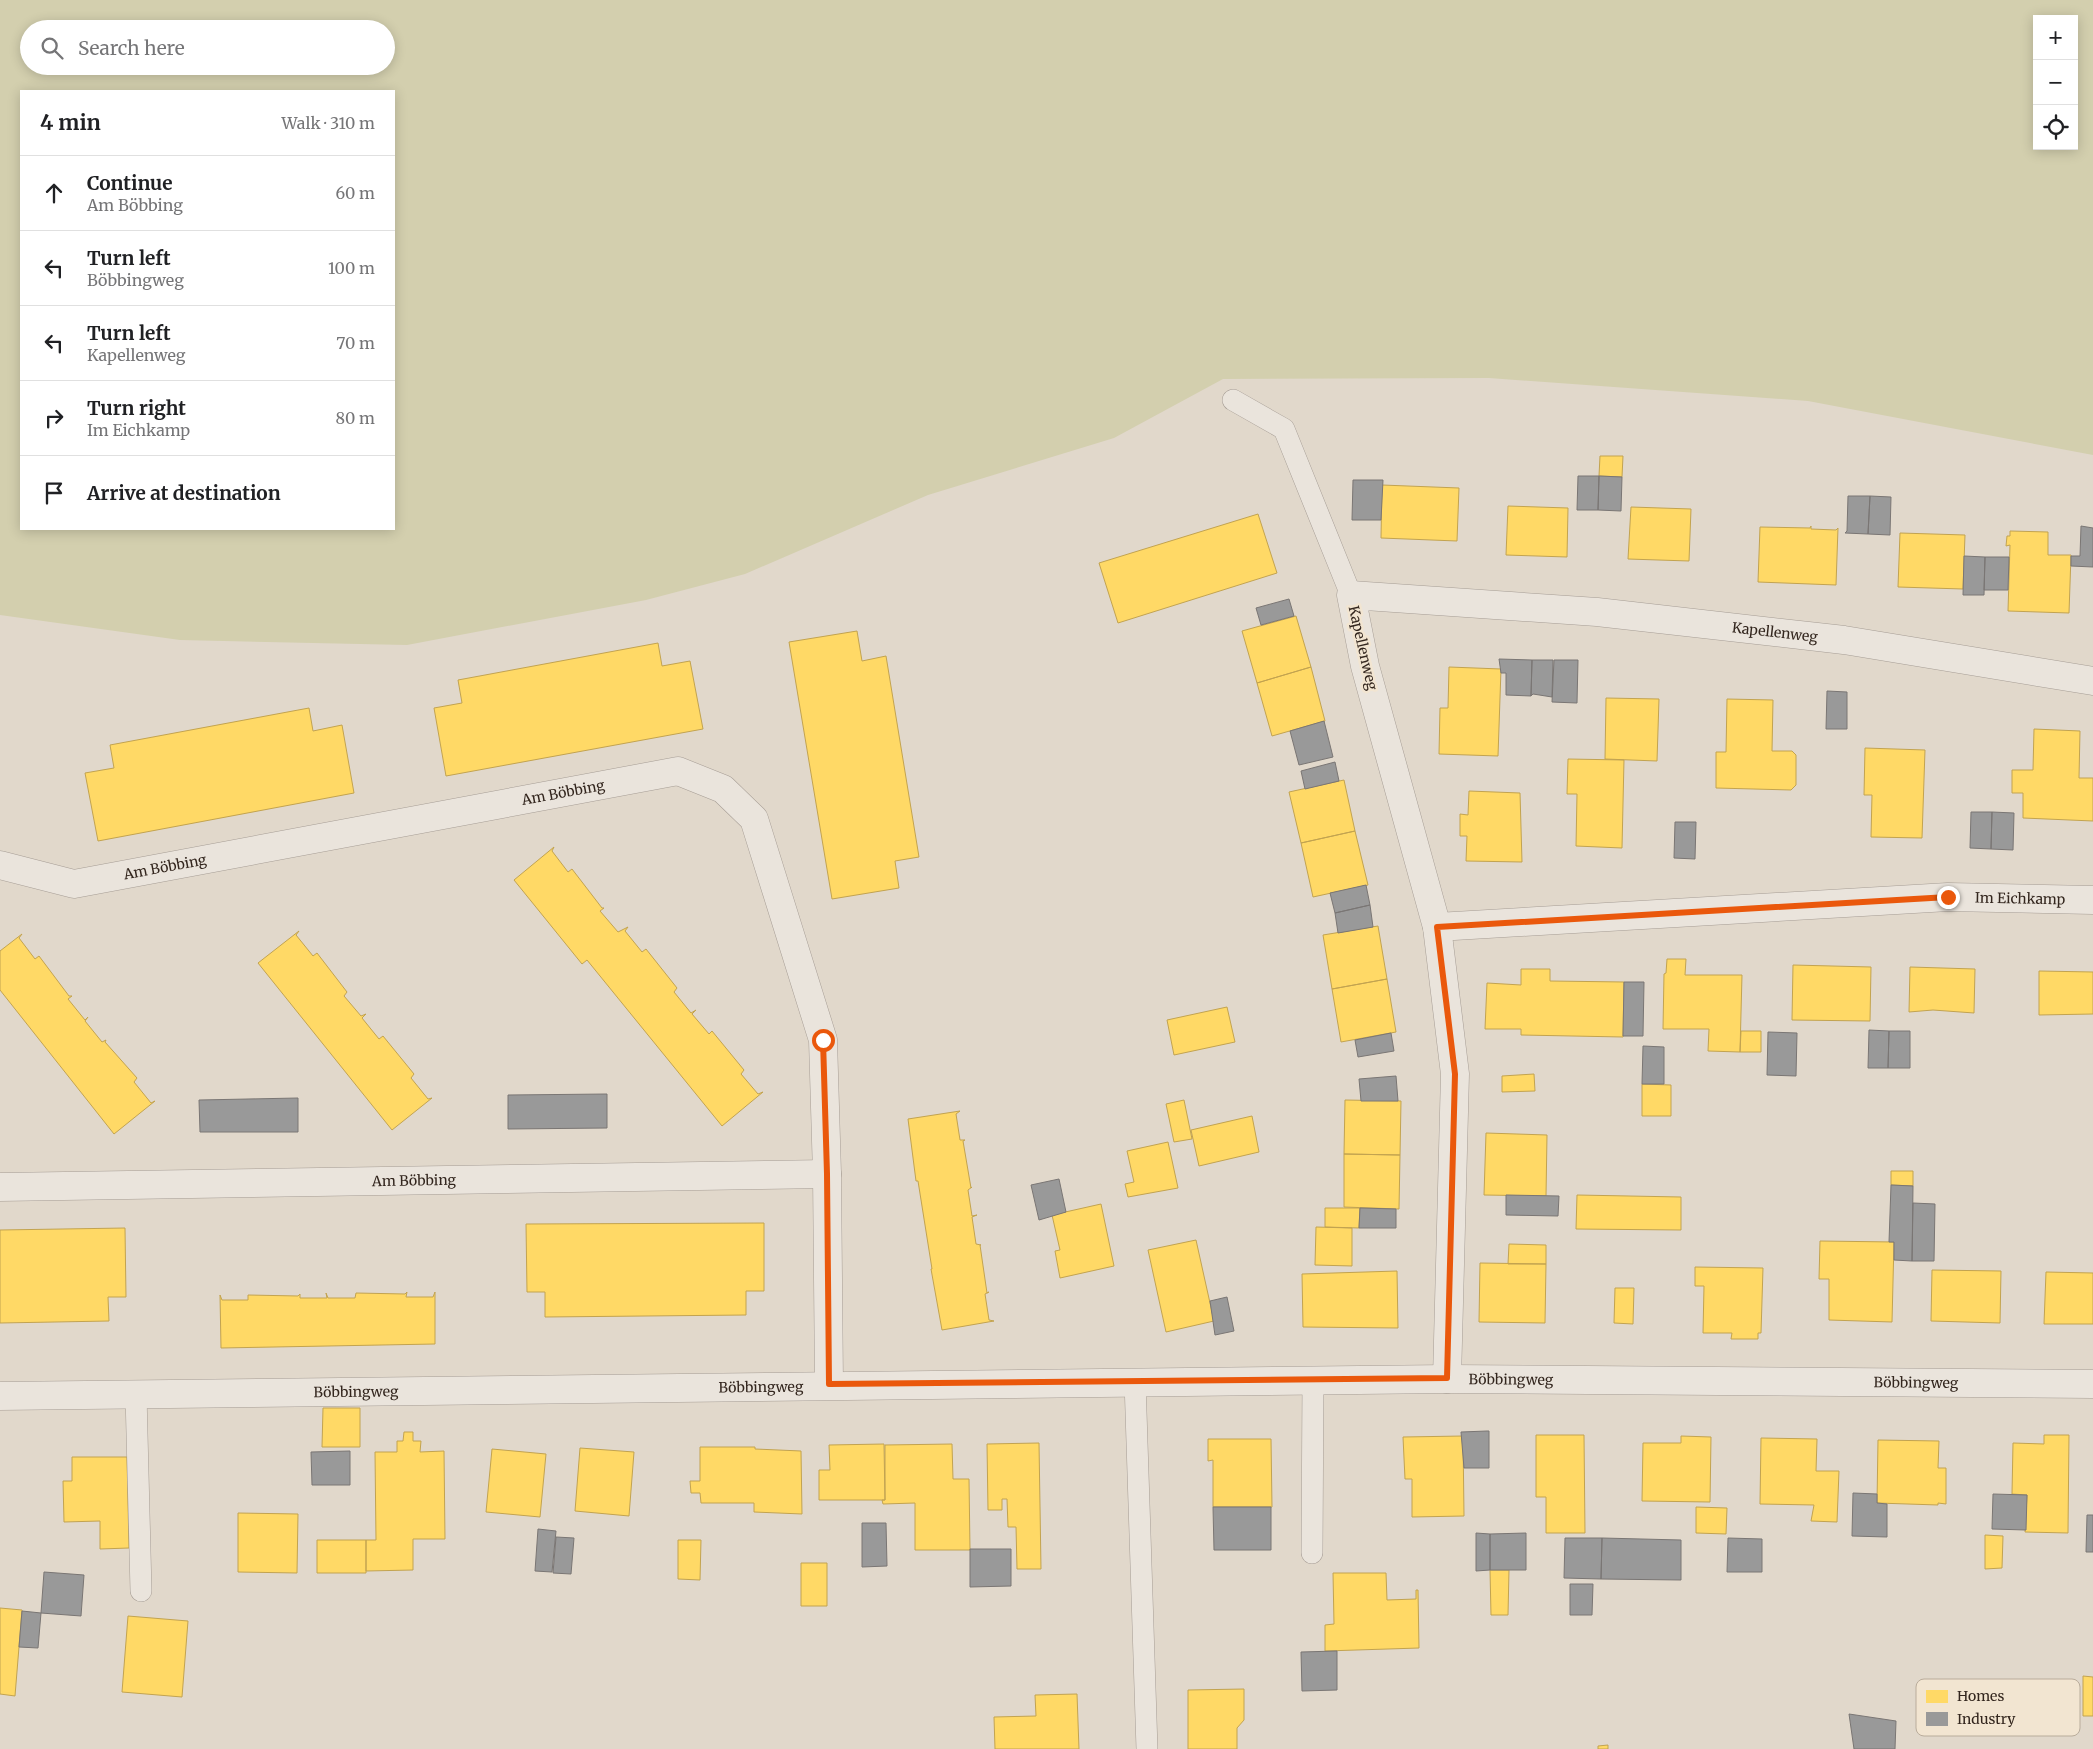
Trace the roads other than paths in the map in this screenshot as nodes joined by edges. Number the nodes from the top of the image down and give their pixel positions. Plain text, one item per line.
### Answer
1 (1233, 400) dead end
2 (1351, 595) junction
3 (2093, 681) edge
4 (0, 866) edge
5 (2093, 900) edge
6 (1437, 927) junction
7 (827, 1174) junction
8 (0, 1187) edge
9 (1447, 1378) junction
10 (1313, 1379) junction
11 (1135, 1381) junction
12 (829, 1384) junction
13 (2093, 1384) edge
14 (136, 1394) junction
15 (0, 1396) edge
16 (1312, 1554) dead end
17 (141, 1591) dead end
18 (1147, 1749) edge

1 - 2 lane
2 - 3 street, Kapellenweg
2 - 6 street, Kapellenweg
4 - 7 street, Am Böbbing
5 - 6 street, Im Eichkamp
6 - 9 street, Kapellenweg
7 - 8 street, Am Böbbing
7 - 12 street, Am Böbbing
9 - 10 street, Böbbingweg
9 - 13 street, Böbbingweg
10 - 11 street, Böbbingweg
10 - 16 lane
11 - 12 street, Böbbingweg
11 - 18 lane
12 - 14 street, Böbbingweg
14 - 15 street, Böbbingweg
14 - 17 lane

